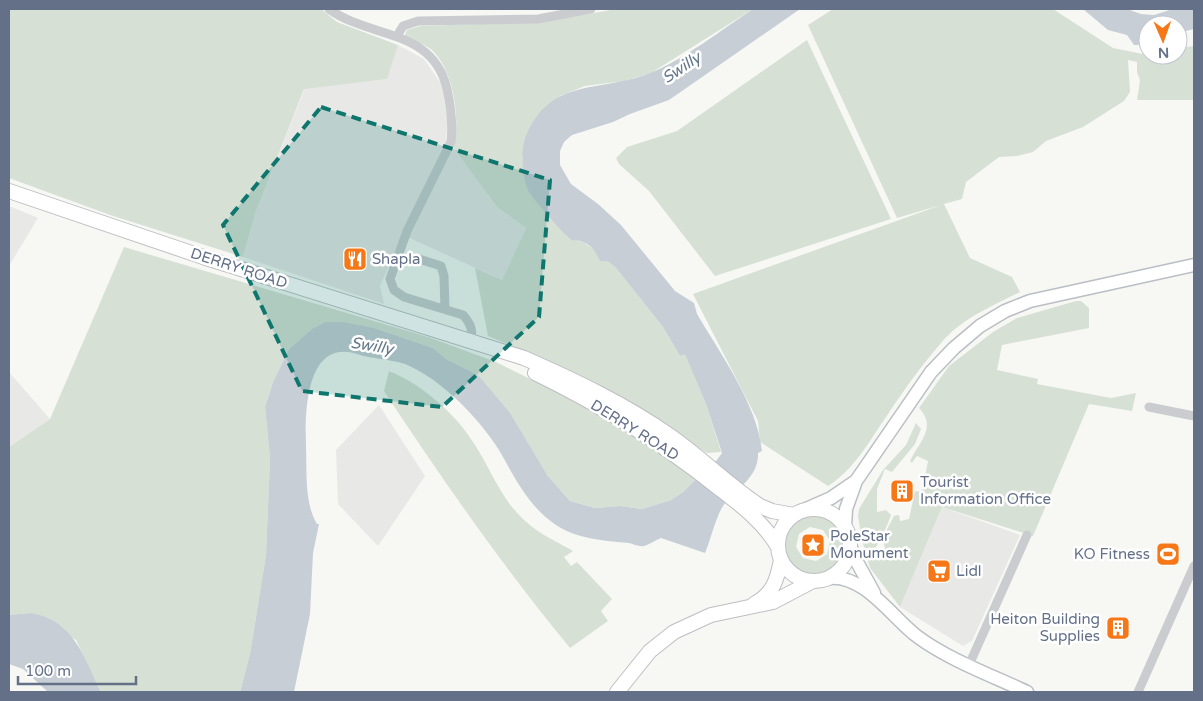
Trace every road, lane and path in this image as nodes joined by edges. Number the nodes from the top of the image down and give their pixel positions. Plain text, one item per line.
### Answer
1 (328, 9) edge
2 (591, 9) edge
3 (397, 36) junction
4 (9, 191) edge
5 (419, 259) dead end
6 (1194, 265) edge
7 (445, 309) junction
8 (471, 342) junction
9 (1148, 407) dead end
10 (1194, 416) edge
11 (856, 481) junction
12 (741, 498) junction
13 (800, 512) junction
14 (846, 527) junction
15 (1027, 536) dead end
16 (850, 545) junction
17 (779, 553) junction
18 (1194, 566) edge
19 (828, 578) junction
20 (813, 581) junction
21 (878, 600) junction
22 (751, 606) junction
23 (969, 665) junction
24 (617, 692) edge
25 (1027, 692) edge
26 (1138, 692) edge

1 - 3 street
2 - 3 street
3 - 7 street
4 - 8 main road, DERRY ROAD
5 - 7 street
6 - 11 main road
7 - 8 street
8 - 12 main road, DERRY ROAD
9 - 10 street
11 - 13 main road
11 - 14 main road
12 - 13 main road, DERRY ROAD
12 - 17 main road, DERRY ROAD
13 - 14 main road
13 - 17 main road
14 - 16 main road
15 - 23 street
16 - 19 main road
16 - 21 main road
17 - 20 main road
17 - 22 main road
18 - 26 street
19 - 20 main road
19 - 21 main road
20 - 22 main road
21 - 23 main road
22 - 24 main road
23 - 25 main road

